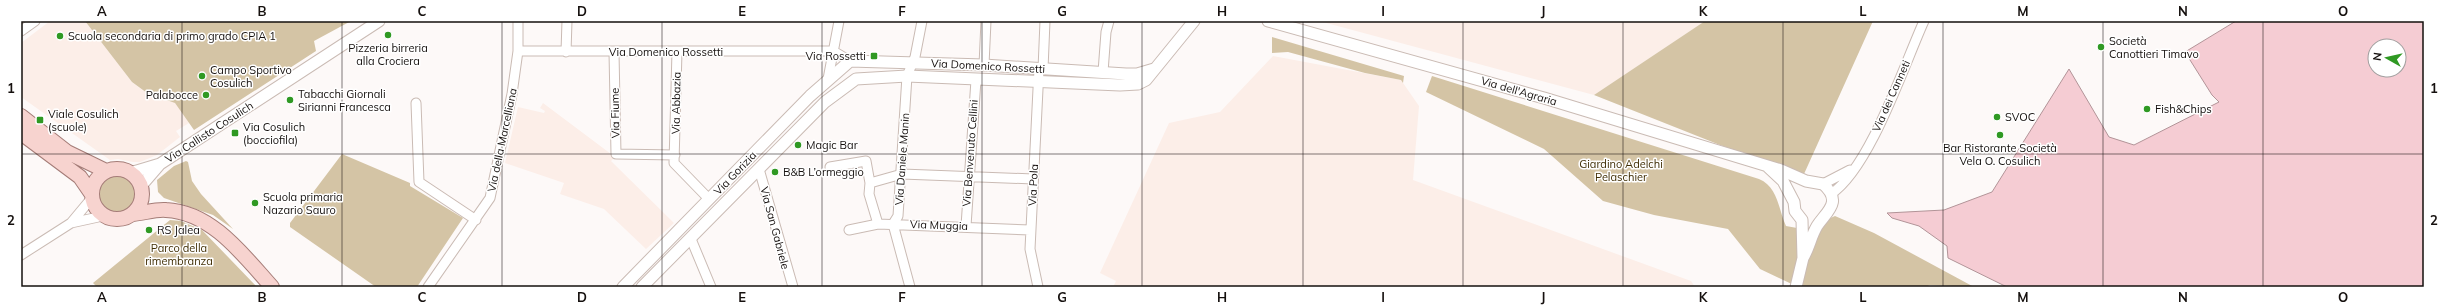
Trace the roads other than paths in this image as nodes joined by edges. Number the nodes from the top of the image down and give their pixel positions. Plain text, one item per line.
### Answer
1 (35, 21) edge
2 (379, 21) edge
3 (518, 21) edge
4 (567, 21) edge
5 (839, 21) edge
6 (922, 21) edge
7 (986, 21) edge
8 (1045, 21) edge
9 (1109, 21) edge
10 (1194, 21) edge
11 (1268, 21) edge
12 (1924, 21) edge
13 (21, 31) edge
14 (518, 51) junction
15 (677, 51) junction
16 (833, 51) junction
17 (566, 52) junction
18 (614, 52) junction
19 (850, 61) junction
20 (913, 62) junction
21 (984, 65) junction
22 (1041, 69) junction
23 (1154, 69) junction
24 (1103, 72) junction
25 (907, 76) junction
26 (828, 79) junction
27 (856, 79) joint
28 (976, 80) junction
29 (1038, 82) junction
30 (416, 102) dead end
31 (21, 116) edge
32 (21, 133) edge
33 (675, 155) junction
34 (160, 164) junction
35 (1768, 167) junction
36 (830, 168) dead end
37 (1853, 168) junction
38 (759, 169) junction
39 (106, 171) junction
40 (130, 172) junction
41 (902, 174) junction
42 (968, 176) junction
43 (1033, 178) junction
44 (1806, 182) junction
45 (870, 183) junction
46 (1823, 184) junction
47 (142, 190) junction
48 (1831, 194) junction
49 (91, 196) junction
50 (709, 199) junction
51 (1794, 202) junction
52 (165, 210) junction
53 (133, 214) junction
54 (103, 216) junction
55 (1799, 217) junction
56 (476, 220) junction
57 (1822, 221) junction
58 (71, 223) junction
59 (878, 224) junction
60 (893, 224) junction
61 (966, 226) junction
62 (849, 230) dead end
63 (1030, 230) junction
64 (691, 239) junction
65 (21, 254) edge
66 (1803, 258) junction
67 (908, 286) edge
68 (272, 287) edge
69 (428, 287) edge
70 (623, 287) edge
71 (642, 287) edge
72 (711, 287) edge
73 (793, 287) edge
74 (1038, 287) edge
75 (1796, 287) edge

1 - 13 street
2 - 34 street, Via Callisto Cosulich
3 - 14 street, Via della Marcelliana
4 - 17 street
5 - 16 street
6 - 20 street
7 - 21 street
8 - 22 street, Via Pola
9 - 24 street
10 - 23 street
11 - 35 street, Via dell'Agraria
12 - 37 street, Via dei Canneti
14 - 17 street, Via Domenico Rossetti
14 - 56 street, Via della Marcelliana
15 - 16 street, Via Domenico Rossetti
15 - 18 street, Via Domenico Rossetti
15 - 33 street, Via Abbazia
16 - 19 street, Via Domenico Rossetti
16 - 26 street
17 - 18 street, Via Domenico Rossetti
18 - 33 street, Via Fiume
19 - 20 street, Via Domenico Rossetti
19 - 26 street, Via Gorizia
20 - 21 street, Via Domenico Rossetti
20 - 25 street
21 - 22 street, Via Domenico Rossetti
22 - 24 street, Via Domenico Rossetti
22 - 29 street, Via Pola
23 - 24 street, Via Domenico Rossetti
23 - 29 street, Via Domenico Rossetti
25 - 27 street, Via Domenico Rossetti
25 - 28 street, Via Domenico Rossetti
25 - 41 street, Via Daniele Manin
26 - 50 street, Via Gorizia
27 - 38 street, Via Gorizia
28 - 29 street, Via Domenico Rossetti
28 - 42 street, Via Benvenuto Cellini
29 - 43 street, Via Pola
30 - 56 street
31 - 39 main road
32 - 49 main road
33 - 50 street
34 - 40 street, Via Callisto Cosulich
34 - 47 street, Via Callisto Cosulich
35 - 44 street, Via dell'Agraria
35 - 51 street, Via dell'Agraria
36 - 45 street
37 - 46 street, Via dei Canneti
37 - 48 street, Via dei Canneti
38 - 64 street, Via Gorizia
38 - 73 street, Via San Gabriele
39 - 40 main road, Via Callisto Cosulich
39 - 49 main road
40 - 47 main road
41 - 42 street
41 - 45 street
41 - 60 street, Via Daniele Manin
42 - 43 street
42 - 61 street, Via Benvenuto Cellini
43 - 63 street, Via Pola
44 - 46 street, Via dell'Agraria
44 - 51 street
45 - 59 street
46 - 48 street
47 - 52 main road
47 - 53 main road, Via Callisto Cosulich
48 - 57 street
49 - 54 main road
49 - 58 street
50 - 70 street, Via Gorizia
51 - 55 street, Via dell'Agraria
52 - 53 main road
52 - 68 main road
53 - 54 main road
54 - 58 street
55 - 57 street
55 - 66 street
56 - 69 street, Via della Marcelliana
57 - 66 street
58 - 65 street
59 - 60 street, Via Muggia
59 - 62 street, Via Muggia
60 - 61 street, Via Muggia
60 - 67 street
61 - 63 street, Via Muggia
63 - 74 street, Via Pola
64 - 71 street, Via Gorizia
64 - 72 street
66 - 75 street

